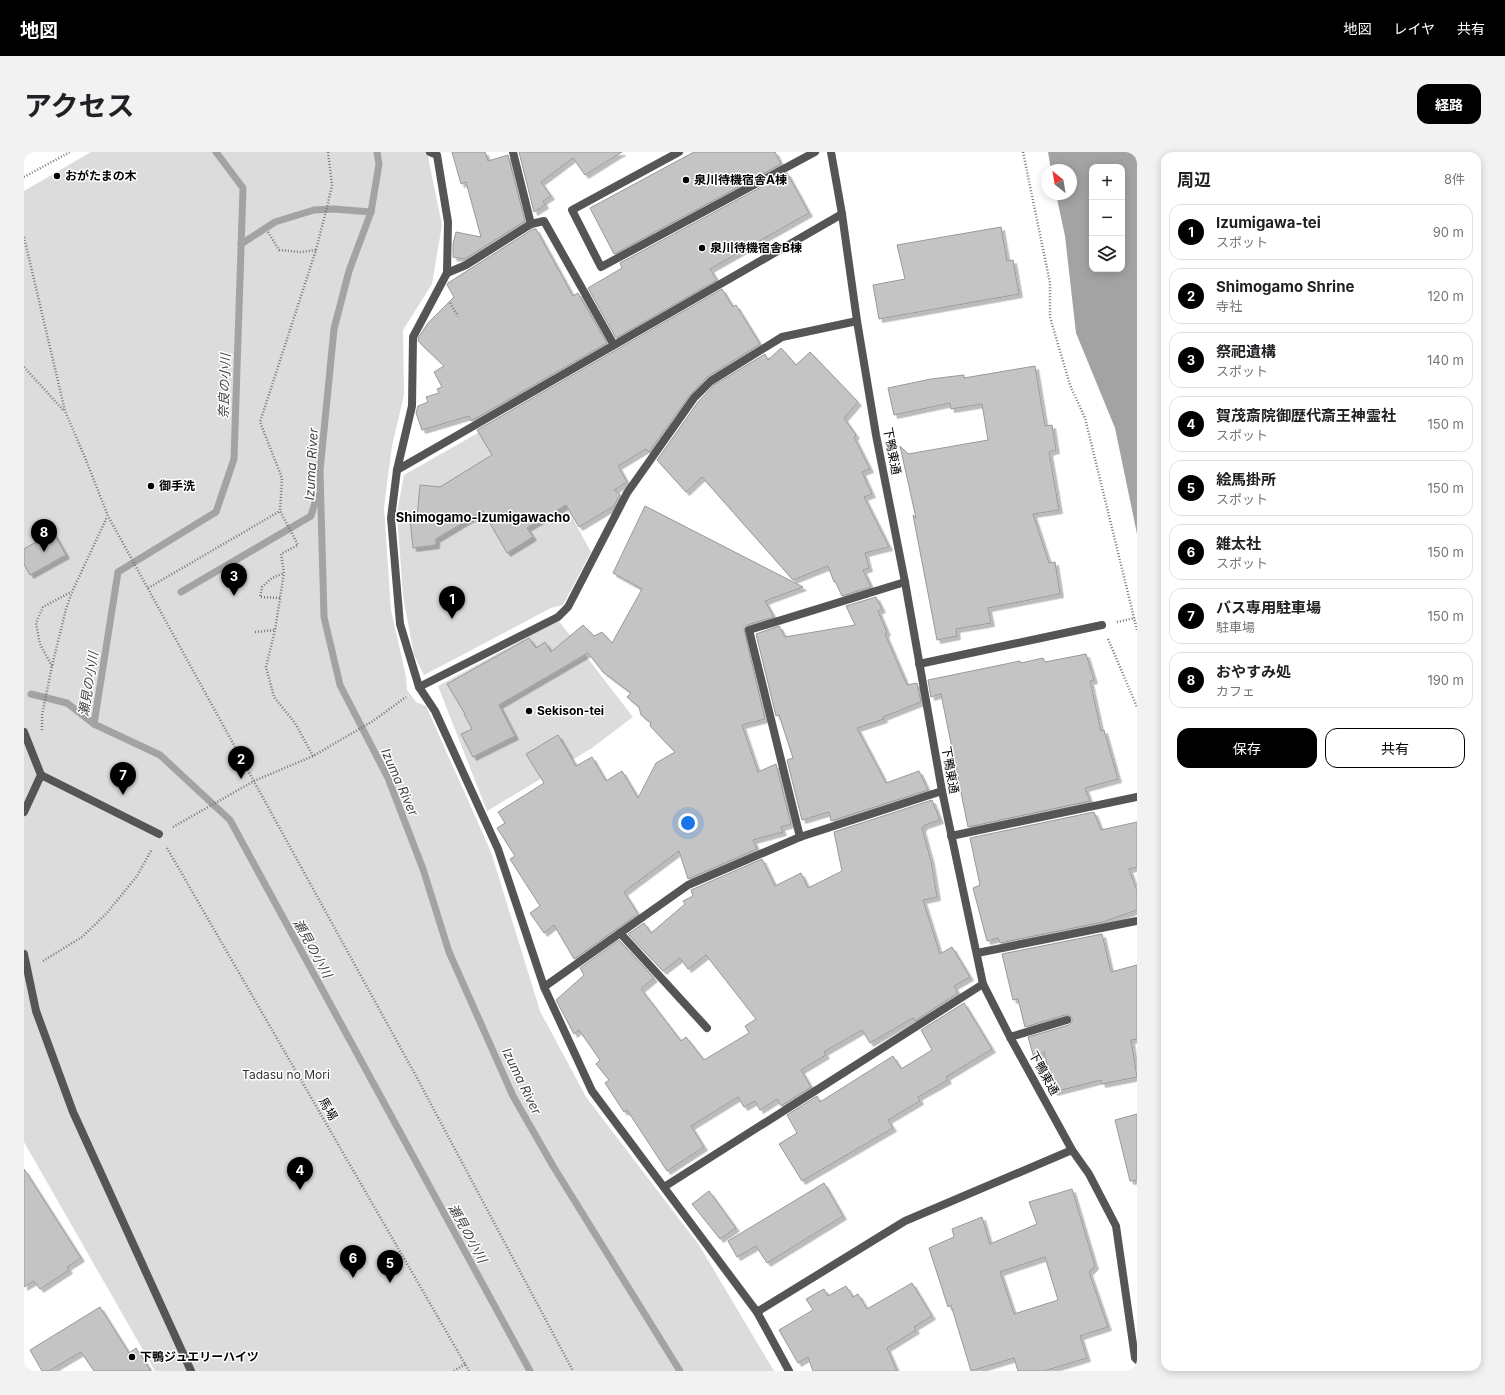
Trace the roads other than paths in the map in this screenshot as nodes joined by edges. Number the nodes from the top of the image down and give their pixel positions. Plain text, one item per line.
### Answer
1 (430, 152) edge
2 (513, 152) edge
3 (679, 152) edge
4 (815, 152) edge
5 (831, 152) edge
6 (842, 214) junction
7 (531, 224) junction
8 (447, 273) junction
9 (857, 321) junction
10 (614, 345) junction
11 (396, 470) junction
12 (905, 582) junction
13 (1102, 625) road end
14 (919, 664) junction
15 (419, 687) junction
16 (24, 732) edge
17 (41, 775) junction
18 (942, 791) junction
19 (1137, 797) edge
20 (24, 812) edge
21 (159, 834) road end
22 (951, 836) junction
23 (800, 837) junction
24 (1137, 921) edge
25 (620, 933) junction
26 (977, 953) junction
27 (24, 954) edge
28 (983, 984) junction
29 (544, 987) junction
30 (1068, 1020) dead end
31 (707, 1028) dead end
32 (1010, 1037) junction
33 (1072, 1150) junction
34 (664, 1187) junction
35 (757, 1312) junction
36 (1137, 1360) edge
37 (191, 1371) edge
38 (789, 1371) edge

1 - 8 street
2 - 7 street
3 - 4 street
5 - 6 street, 下鴨東通
6 - 9 street, 下鴨東通
6 - 10 street
7 - 8 street
7 - 10 street
8 - 11 street
9 - 12 street, 下鴨東通
9 - 15 street
10 - 11 street
11 - 15 street
12 - 14 street, 下鴨東通
12 - 23 street
13 - 14 street
14 - 18 street, 下鴨東通
15 - 29 street
16 - 17 street
17 - 20 street
17 - 21 street
18 - 22 street, 下鴨東通
18 - 23 street
19 - 22 street
22 - 26 street, 下鴨東通
23 - 25 street
24 - 26 street
25 - 29 street
25 - 31 street
26 - 28 street, 下鴨東通
27 - 37 street
28 - 32 street, 下鴨東通
28 - 34 street
29 - 34 street
30 - 32 street
32 - 33 street, 下鴨東通
33 - 35 street
33 - 36 street, 下鴨東通
34 - 35 street
35 - 38 street

